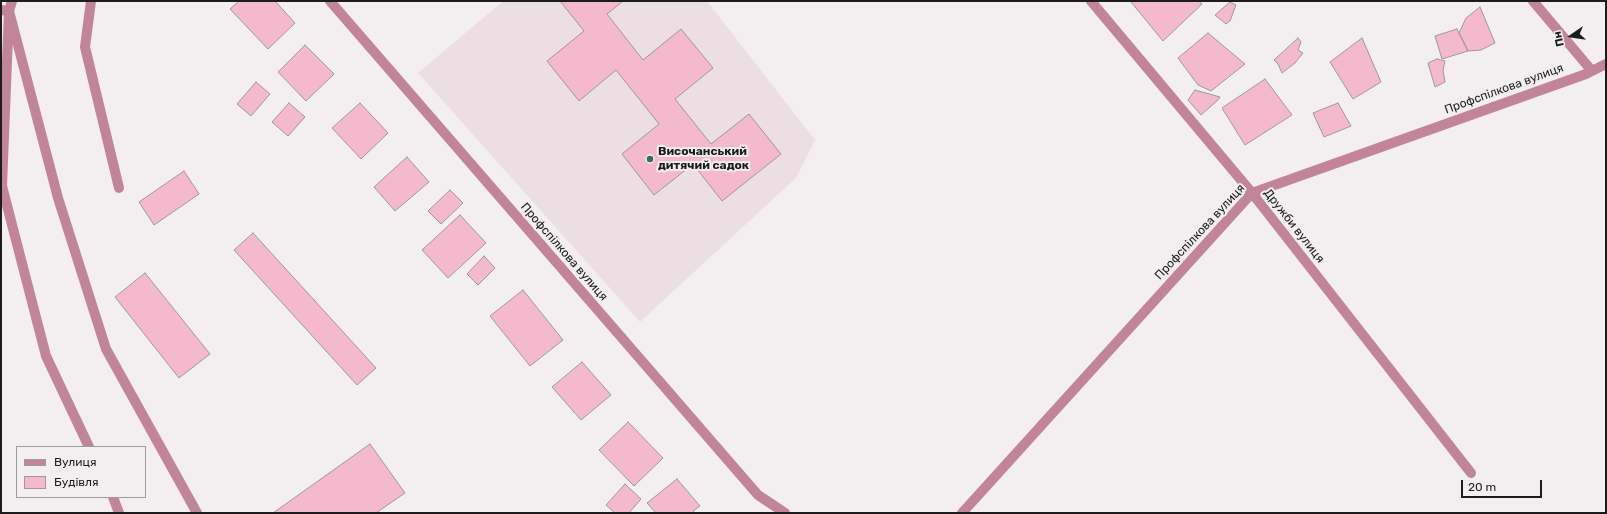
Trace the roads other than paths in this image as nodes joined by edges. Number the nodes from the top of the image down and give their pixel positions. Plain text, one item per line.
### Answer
1 (12, 1) edge
2 (91, 1) edge
3 (330, 1) edge
4 (1091, 1) edge
5 (1533, 1) edge
6 (5, 11) edge
7 (1606, 64) edge
8 (1592, 71) junction
9 (2, 188) edge
10 (119, 188) dead end
11 (1252, 193) junction
12 (89, 446) edge
13 (1471, 473) dead end
14 (113, 498) edge
15 (119, 513) edge
16 (197, 513) edge
17 (785, 513) edge
18 (962, 513) edge

1 - 6 street
2 - 10 street
3 - 17 street, Профспілкова вулиця
4 - 11 street, Дружби вулиця
5 - 8 street
6 - 9 street
6 - 16 street
7 - 8 street, Профспілкова вулиця
8 - 11 street, Профспілкова вулиця
9 - 12 street
11 - 13 street, Дружби вулиця
11 - 18 street, Профспілкова вулиця
14 - 15 street

